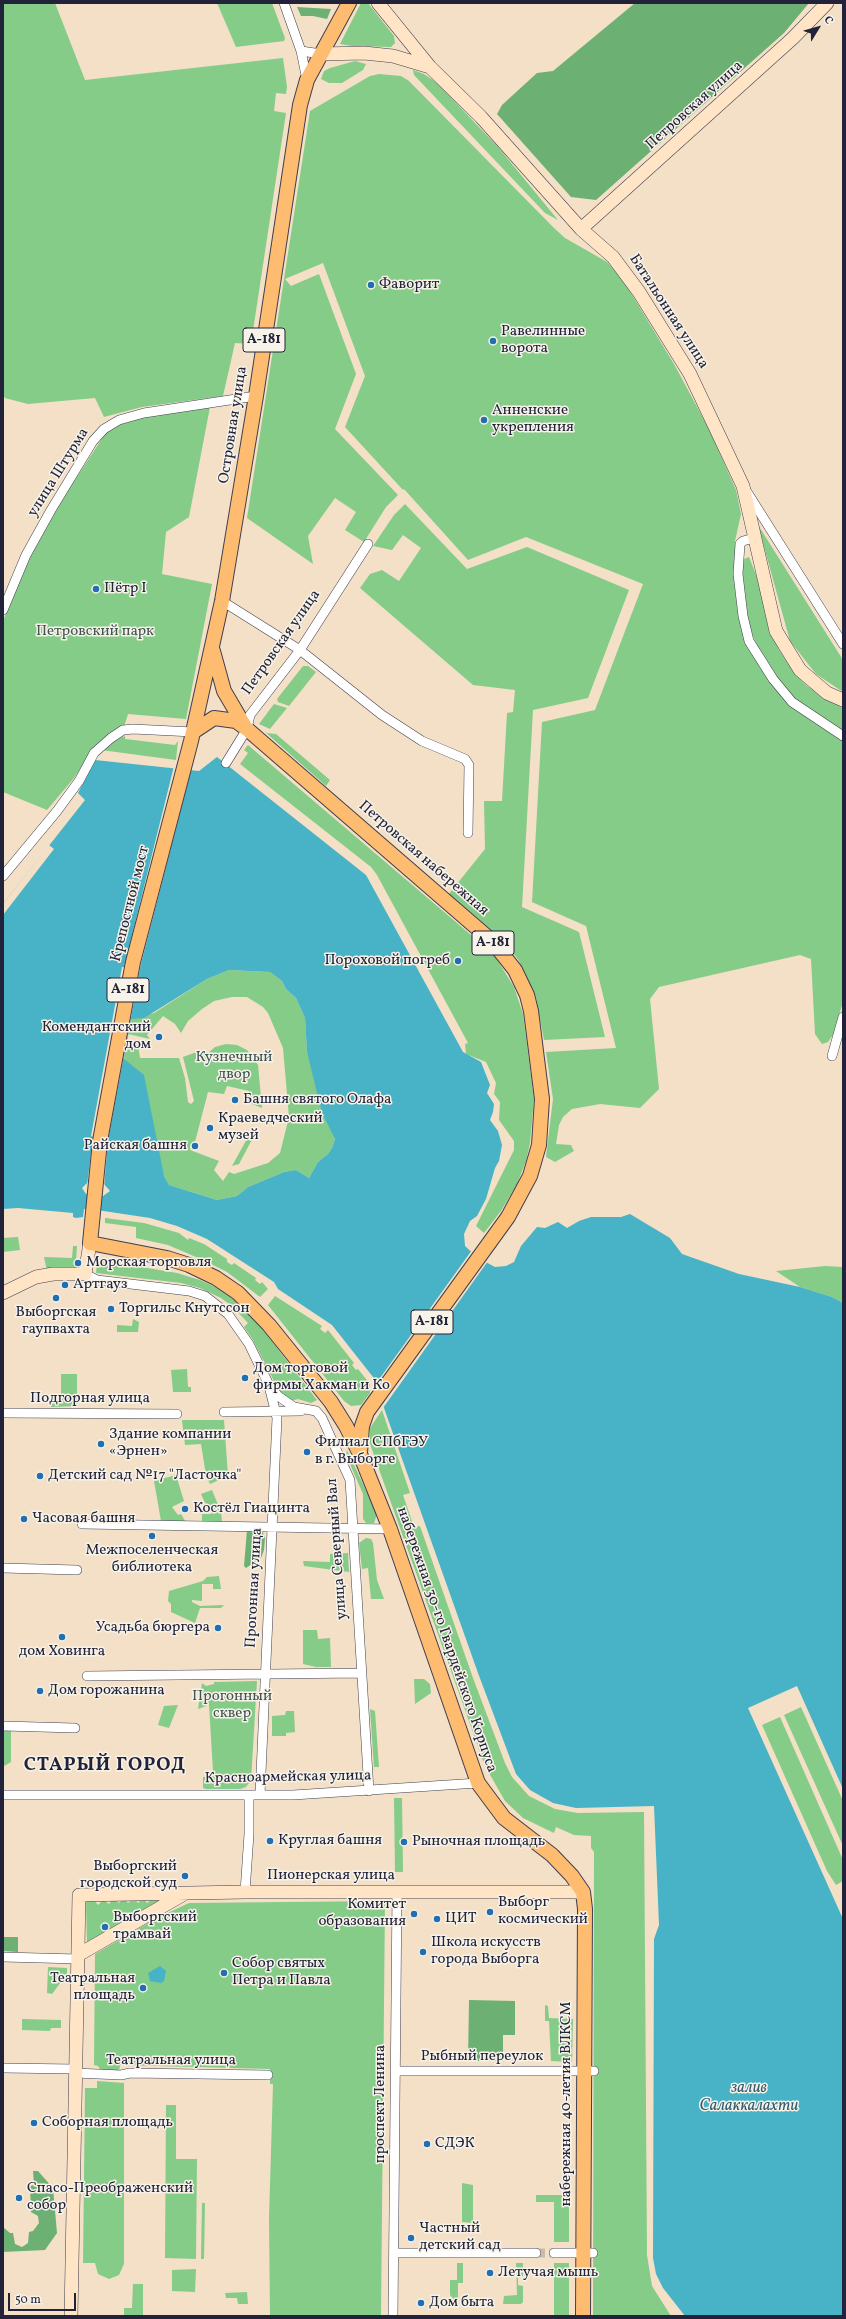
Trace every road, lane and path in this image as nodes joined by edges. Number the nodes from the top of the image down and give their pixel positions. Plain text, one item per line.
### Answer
1 (284, 3) edge
2 (349, 3) edge
3 (378, 3) edge
4 (827, 3) edge
5 (402, 32) junction
6 (302, 51) junction
7 (321, 54) junction
8 (393, 56) junction
9 (430, 67) junction
10 (307, 80) junction
11 (581, 229) junction
12 (256, 396) junction
13 (743, 486) junction
14 (754, 538) junction
15 (368, 544) dead end
16 (222, 601) junction
17 (3, 610) edge
18 (843, 644) edge
19 (212, 649) junction
20 (300, 650) junction
21 (843, 700) edge
22 (247, 729) junction
23 (193, 732) junction
24 (843, 736) edge
25 (226, 763) dead end
26 (184, 766) joint
27 (468, 832) dead end
28 (3, 876) edge
29 (843, 1017) edge
30 (832, 1056) dead end
31 (90, 1243) junction
32 (85, 1274) junction
33 (3, 1293) edge
34 (268, 1383) junction
35 (316, 1411) junction
36 (224, 1412) dead end
37 (277, 1412) junction
38 (367, 1412) junction
39 (3, 1413) edge
40 (338, 1413) junction
41 (177, 1414) dead end
42 (360, 1454) junction
43 (82, 1524) dead end
44 (272, 1527) junction
45 (352, 1528) junction
46 (390, 1529) junction
47 (3, 1568) edge
48 (77, 1570) dead end
49 (361, 1673) junction
50 (265, 1675) junction
51 (87, 1676) dead end
52 (3, 1726) edge
53 (74, 1728) dead end
54 (478, 1783) junction
55 (369, 1791) junction
56 (3, 1795) edge
57 (250, 1795) junction
58 (260, 1795) junction
59 (245, 1892) junction
60 (397, 1892) junction
61 (583, 1892) junction
62 (186, 1893) junction
63 (3, 1957) edge
64 (78, 1957) junction
65 (3, 2068) edge
66 (75, 2071) junction
67 (395, 2071) junction
68 (589, 2071) junction
69 (268, 2075) dead end
70 (394, 2253) junction
71 (536, 2253) tunnel mouth
72 (554, 2253) tunnel mouth
73 (588, 2253) junction
74 (71, 2316) edge
75 (393, 2316) edge
76 (583, 2316) edge

1 - 6 street
2 - 7 main road, Островная улица / А-181
3 - 5 street, Батальонная улица
4 - 11 street, Петровская улица
5 - 8 street
5 - 9 street, Батальонная улица
6 - 7 street
6 - 10 street
7 - 8 street
7 - 10 main road, Островная улица / А-181
8 - 9 street
9 - 11 street, Батальонная улица
10 - 12 main road, Островная улица / А-181
11 - 13 street, Батальонная улица
12 - 16 main road, Островная улица / А-181
12 - 17 street, улица Штурма
13 - 14 street
13 - 18 street, Батальонная улица
14 - 21 street
14 - 24 street
15 - 20 street, Петровская улица
16 - 19 main road, Островная улица / А-181
16 - 20 street
19 - 22 main road, А-181
19 - 23 main road, Островная улица / А-181
20 - 22 street, Петровская улица
20 - 27 street
22 - 23 main road
22 - 25 street, Петровская улица
22 - 38 main road, Петровская набережная / А-181
23 - 26 main road, Островная улица / А-181
23 - 28 street
26 - 31 main road, Крепостной мост / А-181
29 - 30 street
31 - 32 street
31 - 40 main road, набережная 30-го Гвардейского Корпуса
32 - 33 street
32 - 34 street
34 - 35 street
34 - 37 street, Прогонная улица
35 - 37 street
35 - 40 street
35 - 45 street, улица Северный Вал
36 - 37 street
37 - 44 street, Прогонная улица
38 - 40 main road
38 - 42 main road, набережная 30-го Гвардейского Корпуса
39 - 41 street, Подгорная улица
40 - 42 main road, набережная 30-го Гвардейского Корпуса
42 - 46 main road, набережная 30-го Гвардейского Корпуса
43 - 44 street
44 - 45 street
44 - 50 street, Прогонная улица
45 - 46 street
45 - 49 street, улица Северный Вал
46 - 54 main road, набережная 30-го Гвардейского Корпуса
47 - 48 street
49 - 50 street
49 - 55 street, улица Северный Вал
50 - 51 street
50 - 58 street, Прогонная улица
52 - 53 street
54 - 55 street, Красноармейская улица
54 - 61 main road, набережная 30-го Гвардейского Корпуса
55 - 58 street, Красноармейская улица
56 - 57 street, Красноармейская улица
57 - 58 street, Красноармейская улица
57 - 59 street
59 - 60 street, Пионерская улица
59 - 62 street, Пионерская улица
60 - 61 street, Пионерская улица
60 - 67 street, проспект Ленина
61 - 68 main road, набережная 40-летия ВЛКСМ
62 - 64 street
62 - 64 street, Пионерская улица
63 - 64 street
64 - 66 street
65 - 66 street, Театральная улица
66 - 69 street, Театральная улица
66 - 74 street
67 - 68 street, Рыбный переулок
67 - 70 street, проспект Ленина
68 - 73 main road, набережная 40-летия ВЛКСМ
70 - 71 street
70 - 75 street, проспект Ленина
72 - 73 street
73 - 76 main road, набережная 40-летия ВЛКСМ

